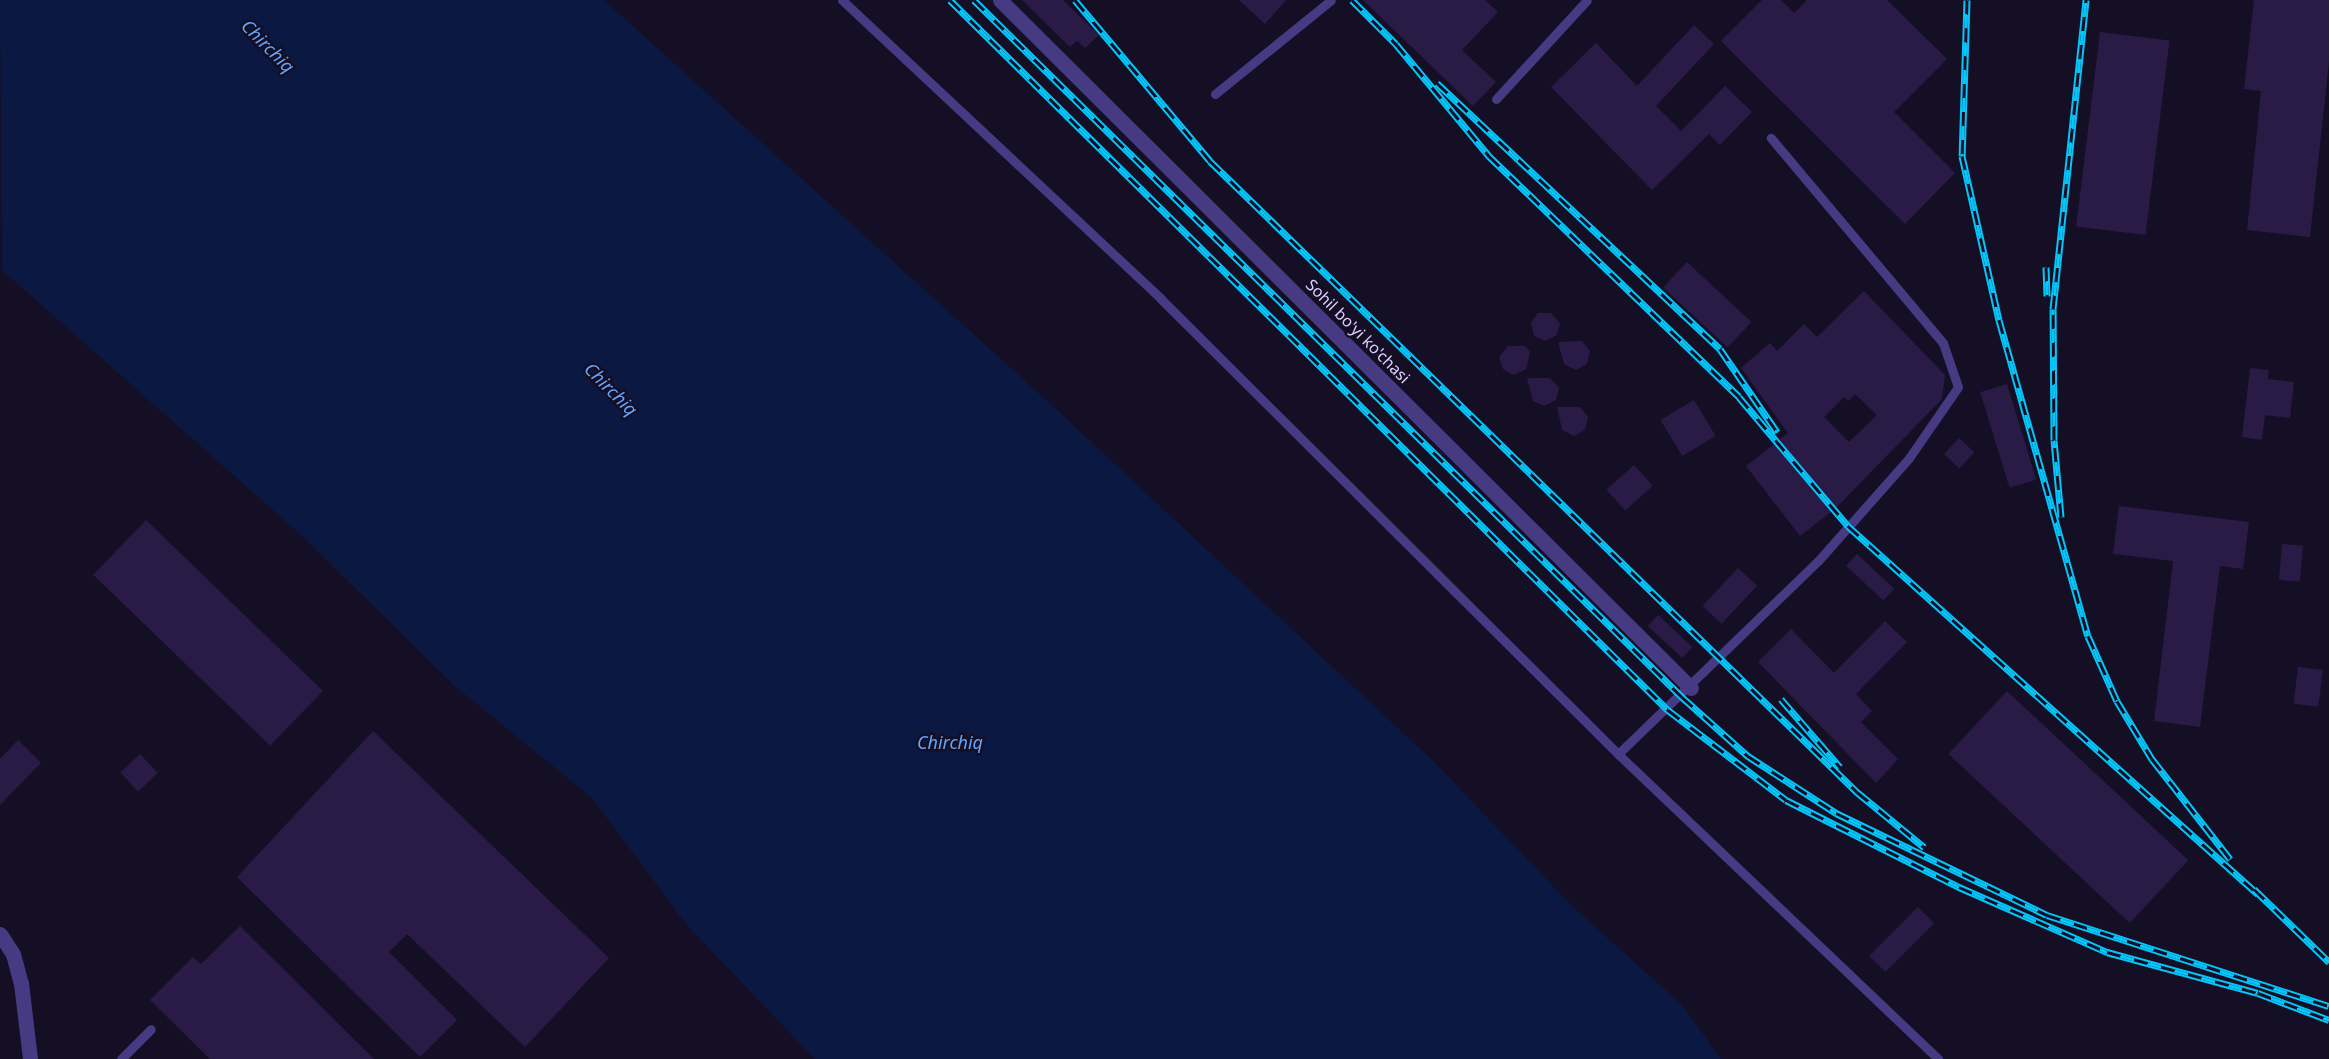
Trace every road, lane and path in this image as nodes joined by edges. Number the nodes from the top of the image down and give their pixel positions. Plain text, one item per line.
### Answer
1 (842, 0) edge
2 (1000, 0) edge
3 (1331, 0) edge
4 (1587, 0) edge
5 (1215, 94) dead end
6 (1496, 99) dead end
7 (1771, 138) dead end
8 (1692, 688) junction
9 (1618, 754) junction
10 (0, 934) edge
11 (151, 1029) dead end
12 (30, 1059) edge
13 (121, 1059) edge
14 (1938, 1059) edge

1 - 9 lane
2 - 8 street, Sohil bo'yi ko'chasi
3 - 5 lane
4 - 6 lane
7 - 8 lane
8 - 9 lane
9 - 14 lane
10 - 12 street
11 - 13 lane

